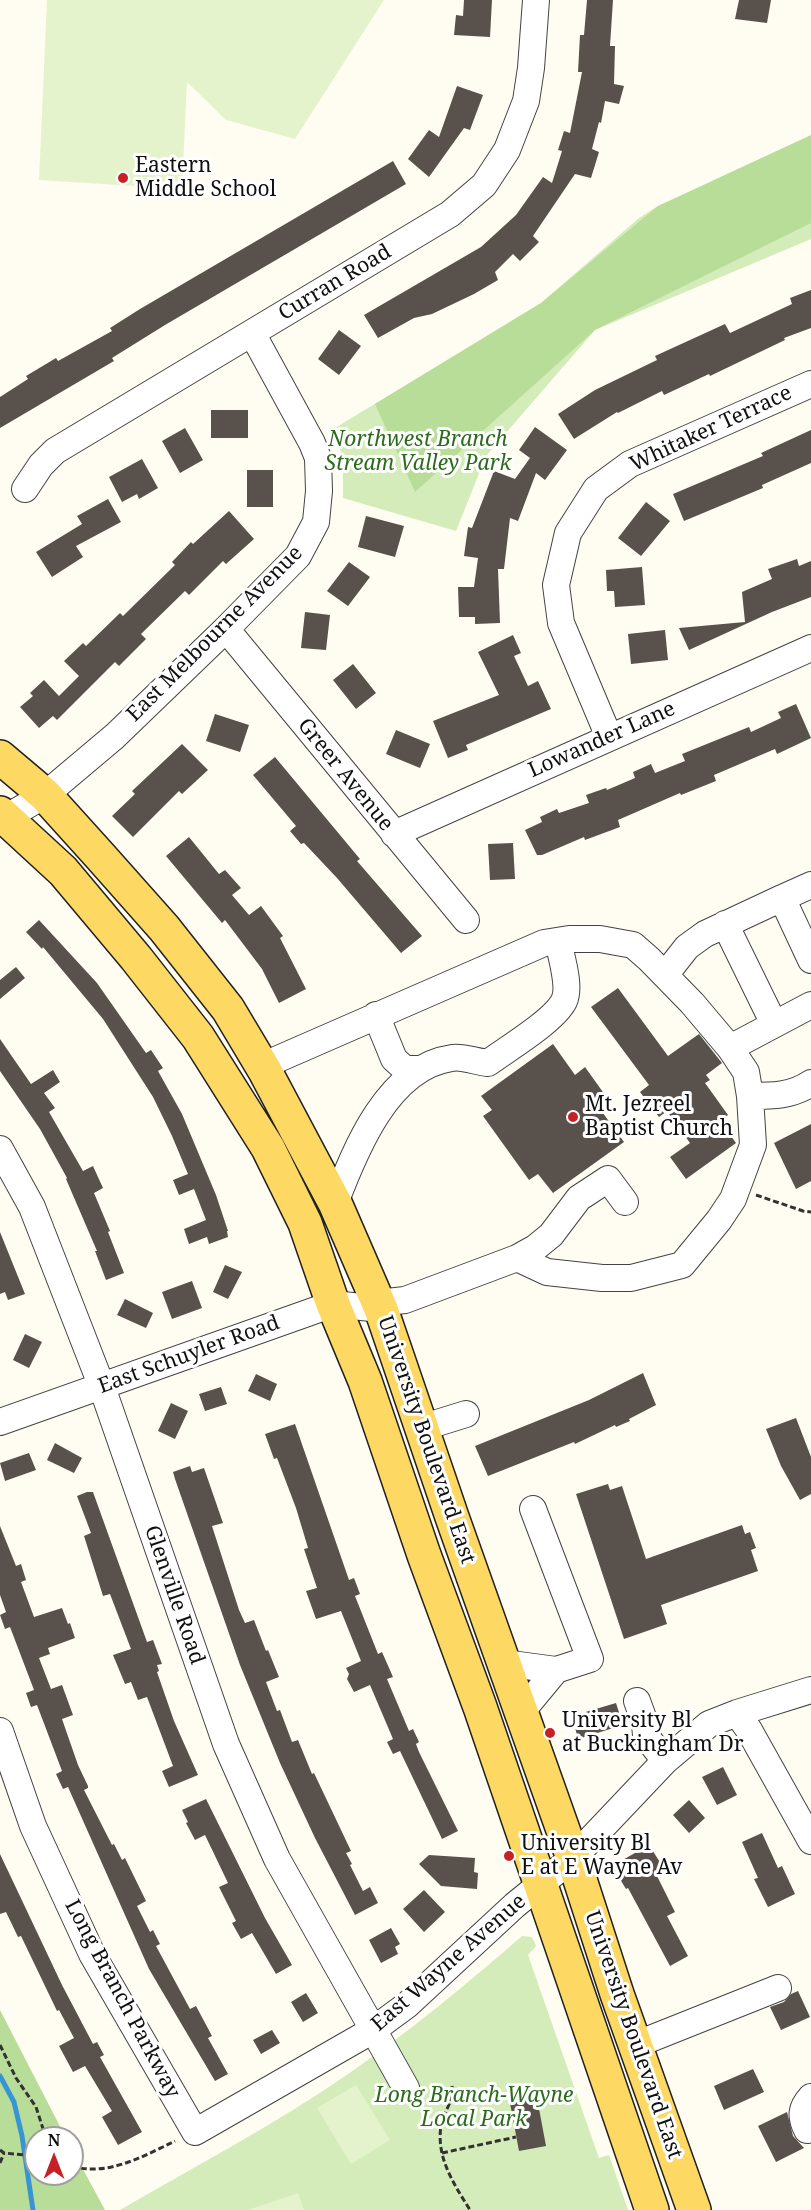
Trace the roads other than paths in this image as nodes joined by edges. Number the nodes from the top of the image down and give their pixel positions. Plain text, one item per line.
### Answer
1 (536, 0) edge
2 (252, 333) junction
3 (811, 384) edge
4 (25, 489) dead end
5 (226, 629) junction
6 (811, 648) edge
7 (609, 737) junction
8 (0, 757) edge
9 (45, 795) junction
10 (2, 817) edge
11 (394, 834) junction
12 (811, 885) edge
13 (782, 898) junction
14 (466, 920) dead end
15 (725, 924) junction
16 (558, 941) junction
17 (811, 960) edge
18 (664, 975) junction
19 (811, 1005) edge
20 (376, 1016) junction
21 (774, 1024) junction
22 (729, 1048) junction
23 (262, 1066) junction
24 (419, 1069) junction
25 (811, 1083) edge
26 (750, 1095) junction
27 (0, 1149) edge
28 (625, 1202) dead end
29 (335, 1203) junction
30 (517, 1258) junction
31 (333, 1304) junction
32 (379, 1306) junction
33 (102, 1387) junction
34 (466, 1414) dead end
35 (0, 1422) edge
36 (421, 1428) junction
37 (533, 1509) dead end
38 (504, 1663) junction
39 (556, 1670) junction
40 (811, 1690) edge
41 (638, 1701) dead end
42 (522, 1711) junction
43 (737, 1713) junction
44 (0, 1731) edge
45 (665, 1761) junction
46 (811, 1841) edge
47 (573, 1858) junction
48 (540, 1886) junction
49 (778, 1988) dead end
50 (373, 2030) junction
51 (635, 2045) junction
52 (406, 2088) dead end
53 (811, 2097) edge
54 (807, 2130) dead end
55 (195, 2132) joint
56 (652, 2210) edge
57 (694, 2210) edge

1 - 2 street, Curran Road
2 - 4 street, Curran Road
2 - 5 street, East Melbourne Avenue
3 - 7 street, Whitaker Terrace
5 - 9 street, East Melbourne Avenue
5 - 11 street, Greer Avenue
6 - 7 street, Lowander Lane
7 - 11 street, Lowander Lane
8 - 9 main road, University Boulevard East
9 - 10 street, East Melbourne Avenue
9 - 23 main road, University Boulevard East
10 - 31 main road, University Boulevard East
11 - 14 street, Greer Avenue
12 - 13 street
13 - 15 street
13 - 17 street
15 - 18 street
15 - 21 street
16 - 18 street
16 - 20 street
16 - 24 street
18 - 22 street
19 - 21 street
20 - 23 street
20 - 24 street
21 - 22 street
22 - 26 street
23 - 29 main road, University Boulevard East
24 - 29 street
25 - 26 street
26 - 30 street
27 - 33 street, Glenville Road
28 - 30 street, East Schuyler Road
29 - 32 main road, University Boulevard East
30 - 32 street, East Schuyler Road
31 - 32 street, East Schuyler Road
31 - 33 street, East Schuyler Road
31 - 48 main road, University Boulevard East
32 - 36 main road, University Boulevard East
33 - 35 street, East Schuyler Road
33 - 50 street, Glenville Road
34 - 36 street
36 - 38 main road, University Boulevard East
37 - 39 street
38 - 39 street
38 - 42 main road, University Boulevard East
39 - 42 street
40 - 43 street, East Wayne Avenue
41 - 45 street
42 - 47 main road, University Boulevard East
43 - 45 street, East Wayne Avenue
43 - 46 street
44 - 55 street, Long Branch Parkway
45 - 47 street, East Wayne Avenue
47 - 48 street, East Wayne Avenue
47 - 51 main road, University Boulevard East
48 - 50 street, East Wayne Avenue
48 - 56 main road, University Boulevard East
49 - 51 street
50 - 52 street, Glenville Road
50 - 55 street, East Wayne Avenue
51 - 57 main road, University Boulevard East
53 - 54 street

